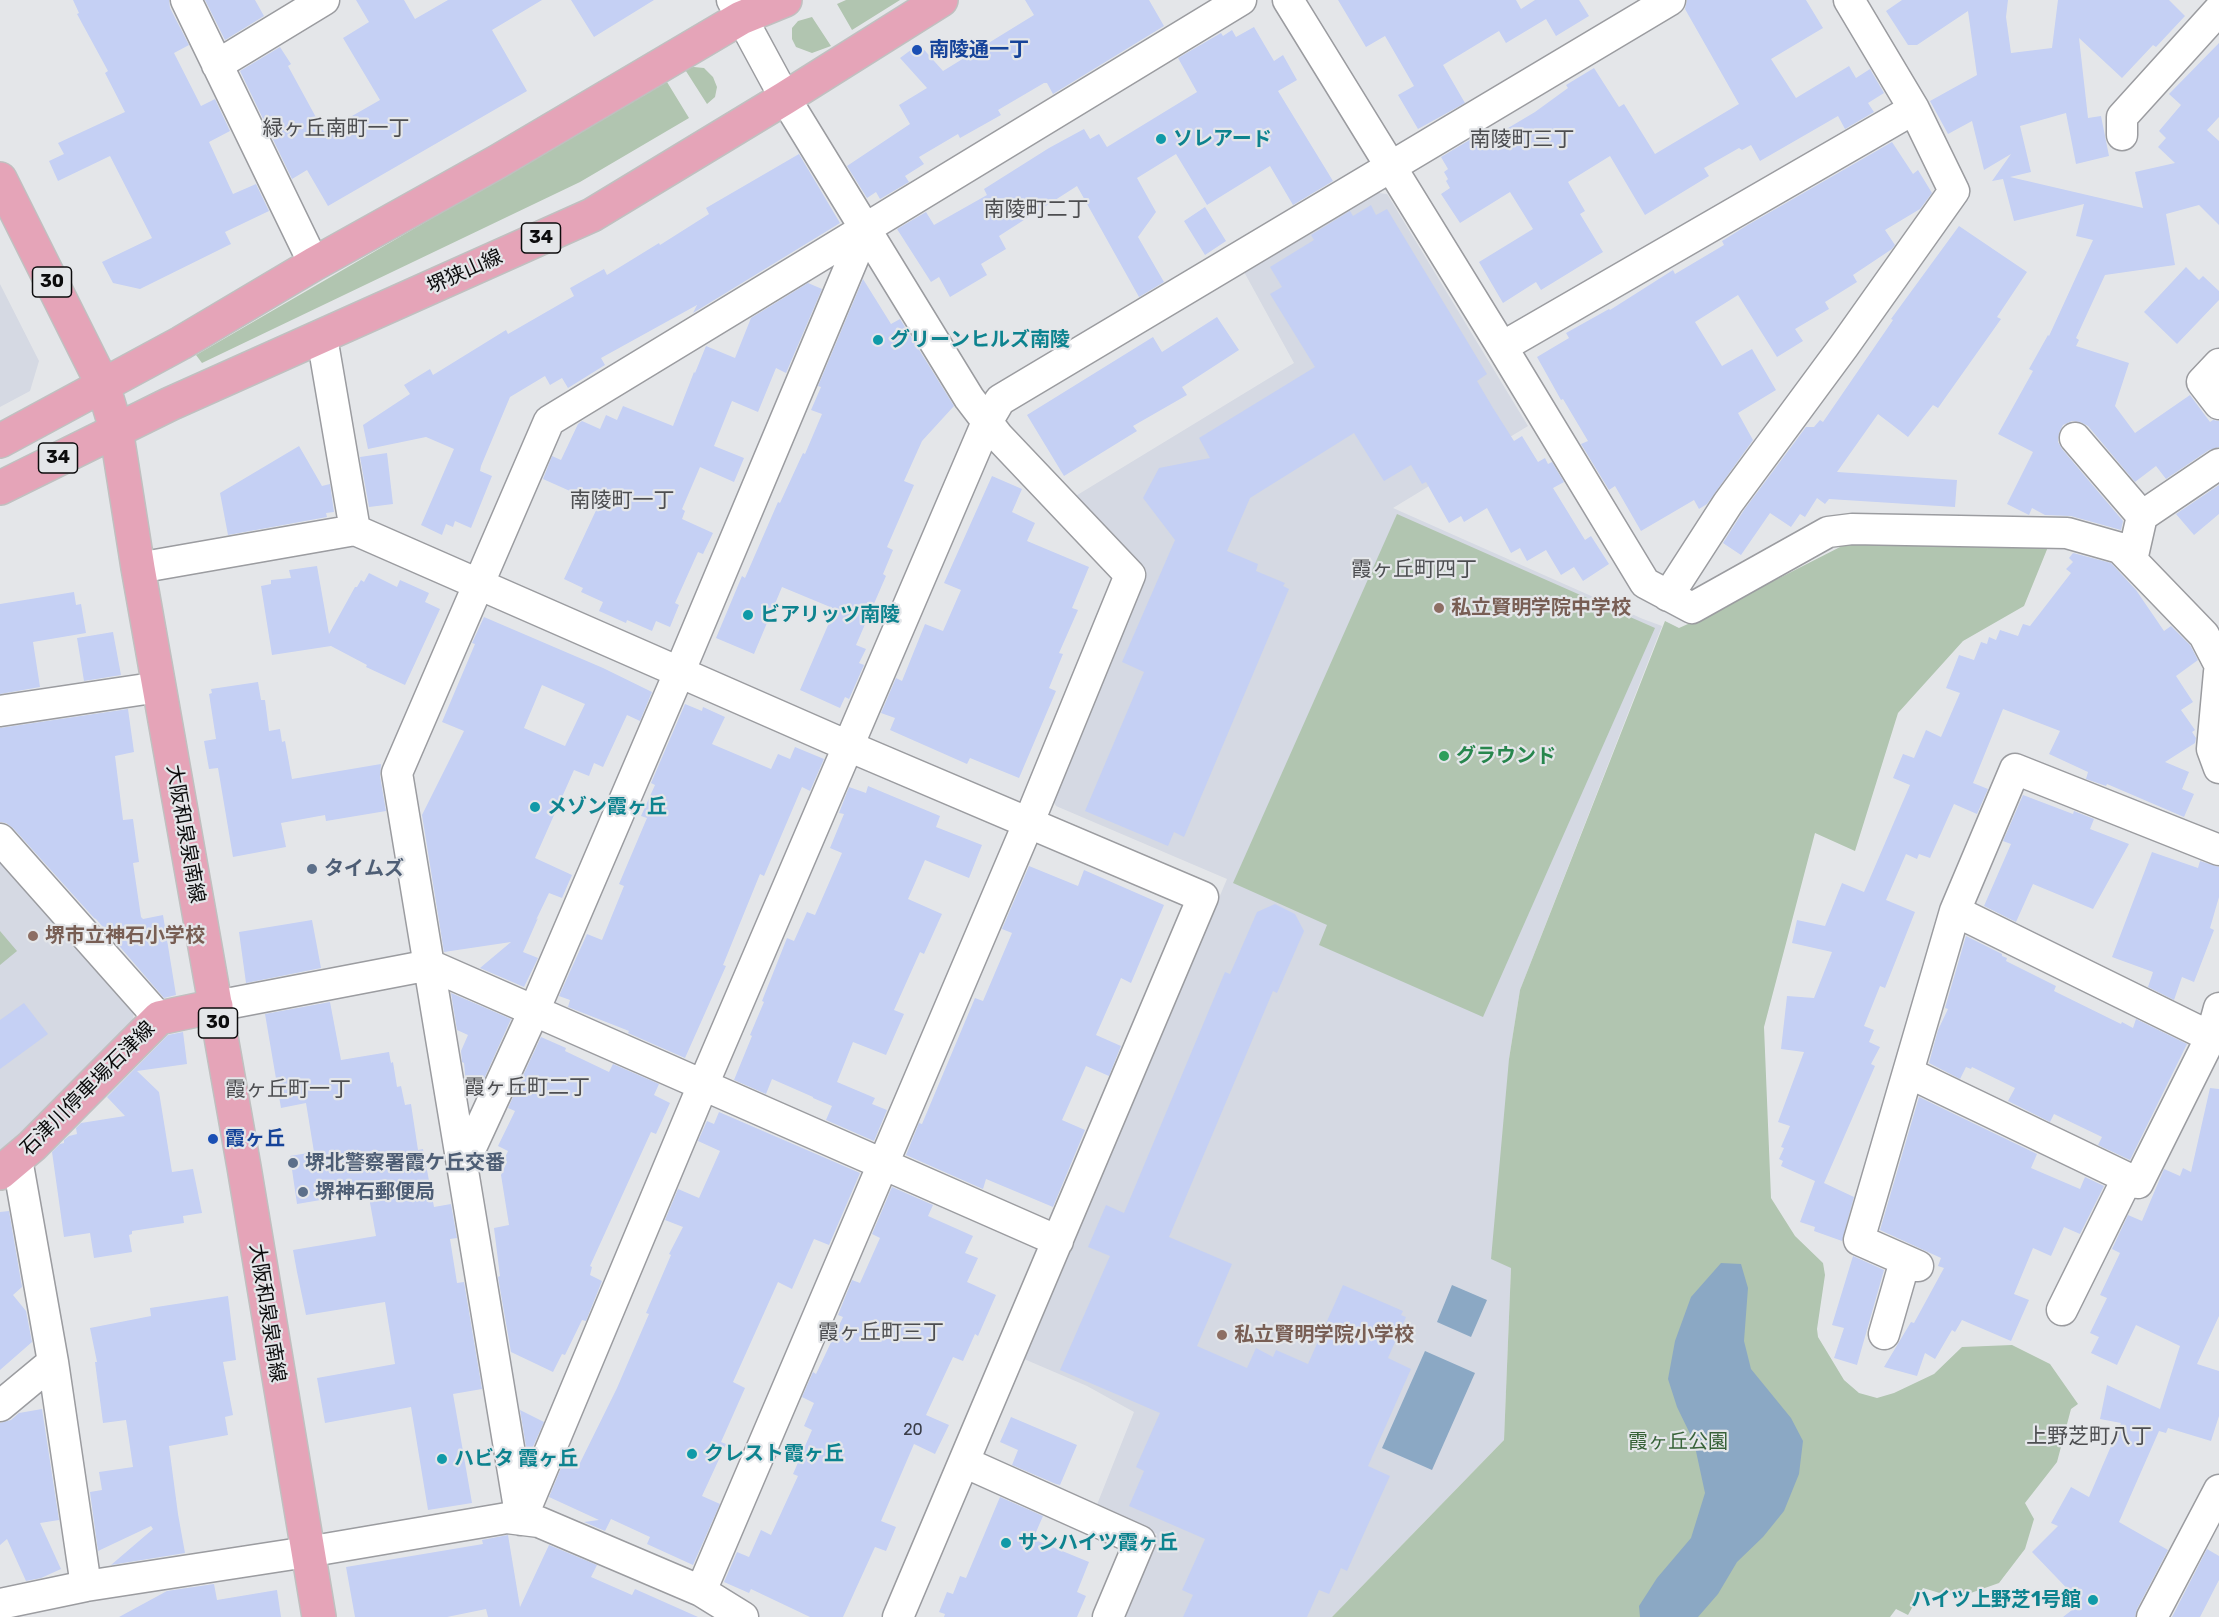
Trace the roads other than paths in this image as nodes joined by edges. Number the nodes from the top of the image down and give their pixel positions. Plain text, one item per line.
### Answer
1 (186, 0) edge
2 (324, 0) edge
3 (784, 0) edge
4 (941, 0) edge
5 (1241, 0) edge
6 (1288, 0) edge
7 (1670, 0) edge
8 (1849, 0) edge
9 (2214, 8) edge
10 (737, 9) edge
11 (217, 65) junction
12 (785, 98) junction
13 (1914, 109) junction
14 (2122, 135) dead end
15 (1391, 168) junction
16 (0, 179) edge
17 (866, 228) junction
18 (314, 264) junction
19 (322, 337) junction
20 (1502, 347) junction
21 (2219, 364) edge
22 (102, 385) junction
23 (2219, 404) edge
24 (987, 422) junction
25 (116, 429) junction
26 (2075, 438) dead end
27 (0, 441) edge
28 (2219, 464) edge
29 (0, 488) edge
30 (2142, 516) junction
31 (355, 530) junction
32 (2132, 560) junction
33 (138, 568) junction
34 (478, 584) junction
35 (1668, 596) junction
36 (2219, 664) edge
37 (2219, 672) edge
38 (679, 673) junction
39 (159, 687) junction
40 (0, 711) edge
41 (848, 746) junction
42 (2219, 768) edge
43 (1028, 824) junction
44 (0, 839) edge
45 (2219, 850) edge
46 (1955, 911) junction
47 (430, 965) junction
48 (216, 1006) junction
49 (2219, 1008) edge
50 (534, 1011) junction
51 (159, 1018) junction
52 (2215, 1038) edge
53 (1909, 1073) junction
54 (703, 1085) junction
55 (463, 1165) junction
56 (882, 1165) junction
57 (8, 1166) edge
58 (2127, 1179) junction
59 (1058, 1241) junction
60 (2062, 1310) dead end
61 (1884, 1334) dead end
62 (53, 1362) junction
63 (0, 1406) edge
64 (964, 1462) junction
65 (2219, 1490) edge
66 (521, 1520) junction
67 (307, 1552) junction
68 (86, 1586) junction
69 (701, 1590) junction
70 (0, 1604) edge
71 (319, 1617) edge
72 (743, 1617) edge
73 (898, 1617) edge
74 (1108, 1617) edge
75 (2152, 1617) edge

1 - 11 street
2 - 11 street
3 - 10 main road, 34
4 - 12 main road, 堺狭山線 / 34
5 - 17 street
6 - 15 street
7 - 15 street
8 - 13 street
9 - 14 street
10 - 12 street
10 - 18 main road, 34
11 - 18 street
12 - 17 street
12 - 19 main road, 堺狭山線 / 34
13 - 20 street
13 - 35 street
15 - 20 street
15 - 24 street
16 - 22 main road, 大阪和泉泉南線 / 30
17 - 24 street
17 - 34 street
17 - 38 street
18 - 22 main road, 34
19 - 25 main road, 堺狭山線 / 34
19 - 31 street
20 - 35 street
21 - 23 street
22 - 25 main road, 大阪和泉泉南線 / 30
22 - 27 main road, 34
24 - 41 street
24 - 43 street
25 - 29 main road, 堺狭山線 / 34
25 - 33 main road, 大阪和泉泉南線 / 30
26 - 30 street
28 - 30 street
30 - 32 street
31 - 33 street
31 - 34 street
32 - 35 street
32 - 36 street
33 - 39 main road, 大阪和泉泉南線 / 30
34 - 38 street
34 - 47 street
37 - 42 street
38 - 41 street
38 - 50 street
39 - 40 street
39 - 48 main road, 大阪和泉泉南線 / 30
41 - 43 street
41 - 54 street
43 - 56 street
43 - 59 street
44 - 51 street
45 - 46 street
46 - 52 street
46 - 53 street
47 - 48 street
47 - 50 street
47 - 55 street
48 - 51 main road, 石津川停車場石津線
48 - 67 main road, 大阪和泉泉南線 / 30
49 - 52 street
50 - 54 street
50 - 55 street
51 - 57 main road, 石津川停車場石津線
52 - 58 street
53 - 58 street
53 - 61 street
54 - 56 street
54 - 66 street
55 - 66 street
56 - 59 street
56 - 69 street
57 - 62 street
58 - 60 street
59 - 64 street
62 - 63 street
62 - 68 street
64 - 73 street
64 - 74 street
65 - 75 street
66 - 67 street
66 - 69 street
67 - 68 street
67 - 71 main road, 大阪和泉泉南線 / 30
68 - 70 street
69 - 72 street

